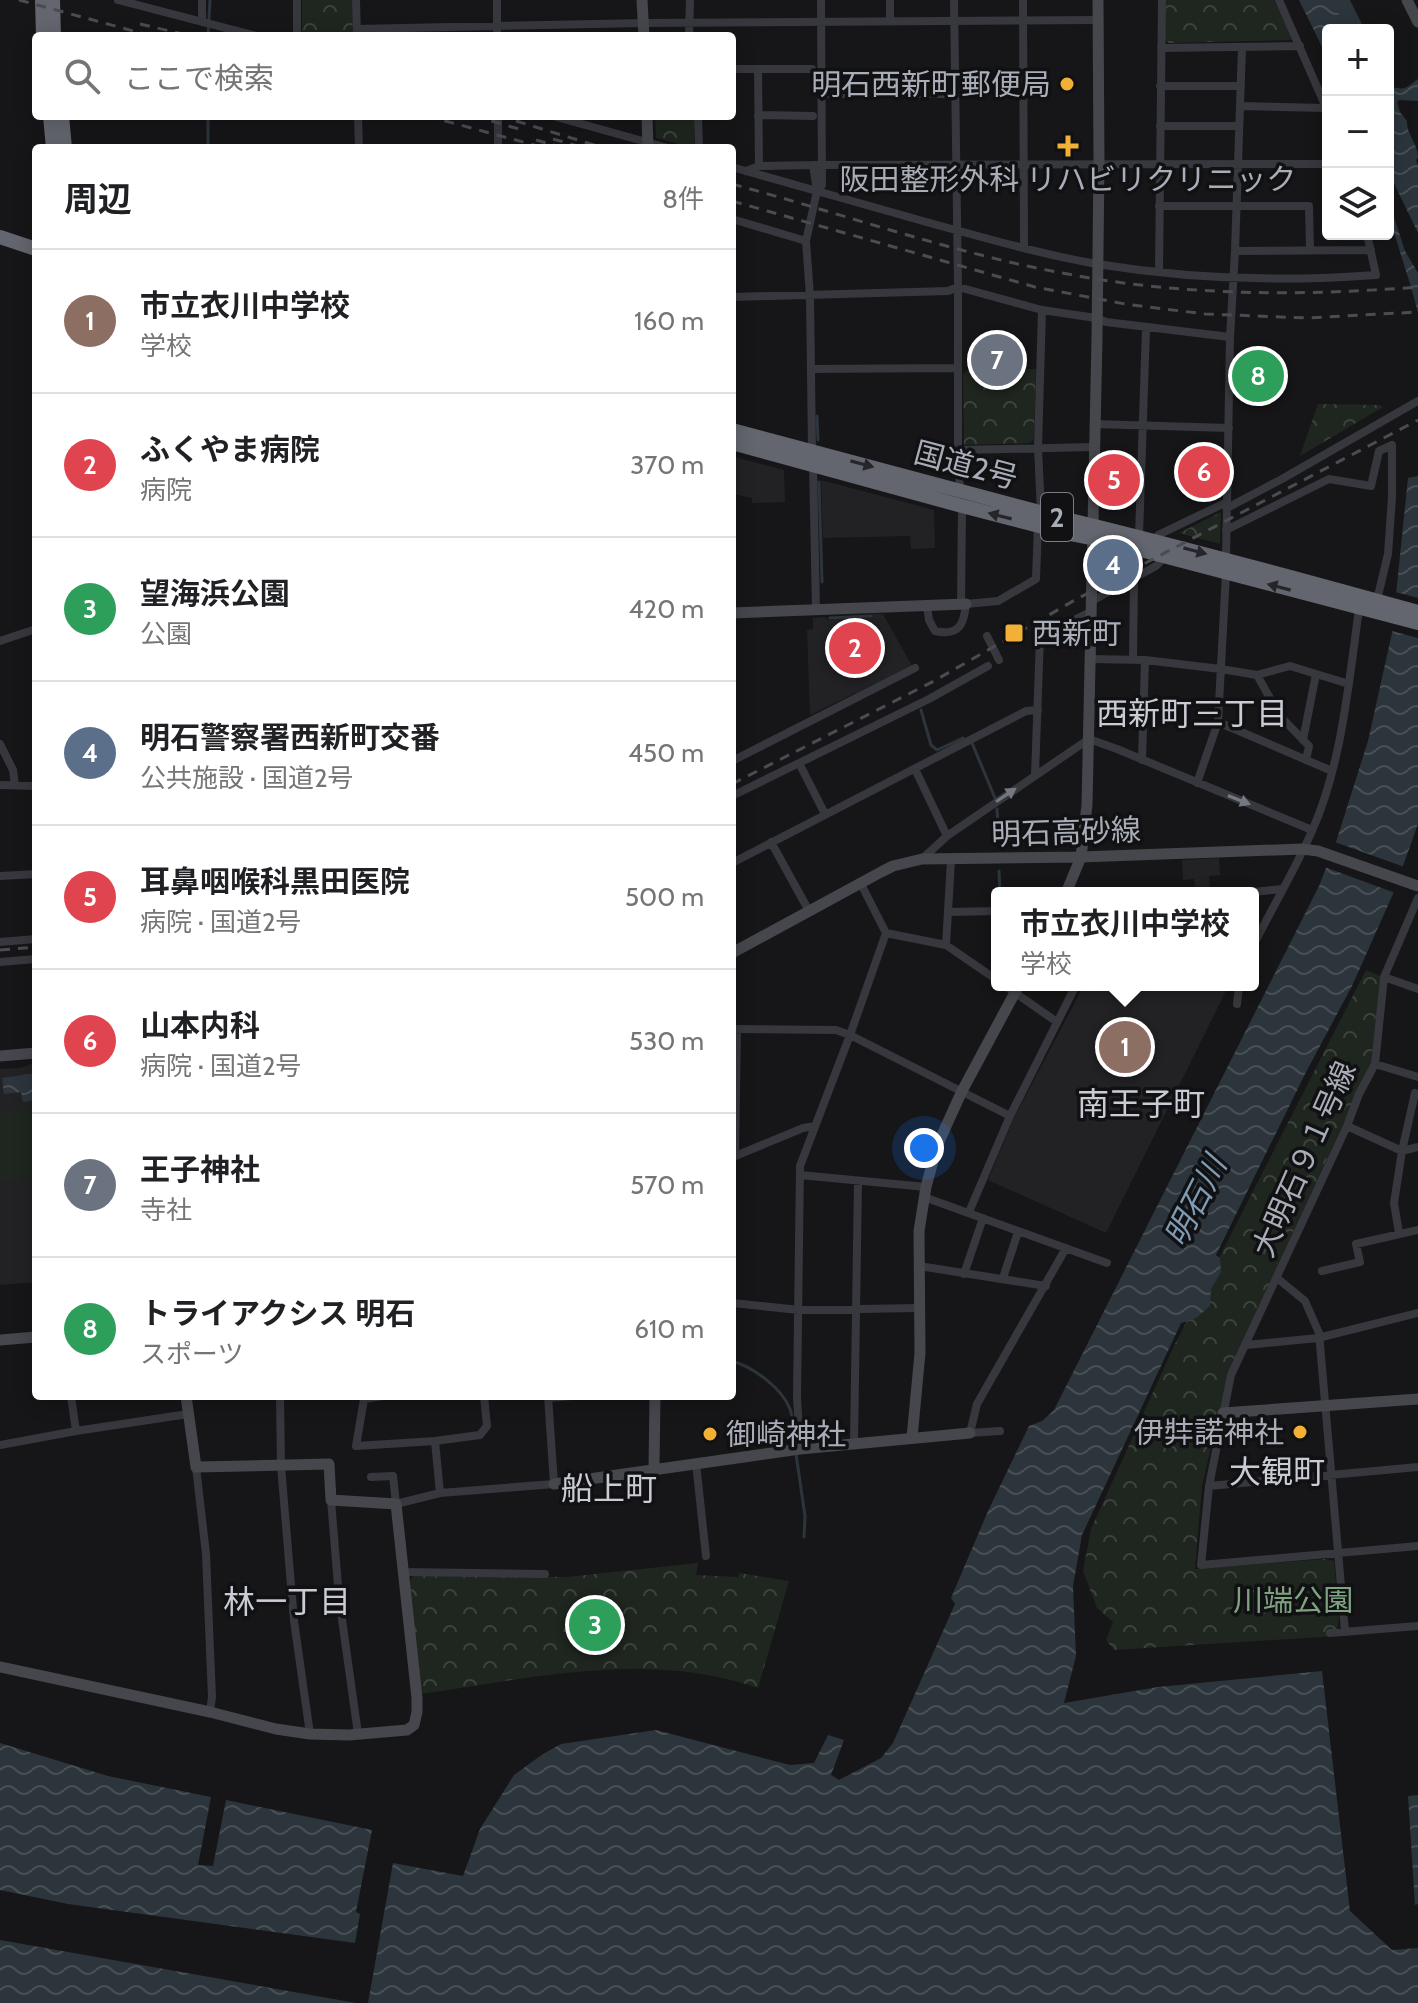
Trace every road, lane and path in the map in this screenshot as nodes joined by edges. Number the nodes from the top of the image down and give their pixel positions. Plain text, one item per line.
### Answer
1 (42, 0) edge
2 (53, 0) edge
3 (119, 0) edge
4 (202, 0) edge
5 (297, 0) edge
6 (356, 0) edge
7 (497, 0) edge
8 (642, 0) edge
9 (690, 0) edge
10 (821, 0) edge
11 (890, 0) edge
12 (954, 0) edge
13 (1023, 0) edge
14 (1098, 0) edge
15 (1162, 0) edge
16 (1279, 0) edge
17 (1407, 0) edge
18 (1024, 20) junction
19 (1097, 20) junction
20 (890, 21) junction
21 (954, 21) junction
22 (202, 22) junction
23 (821, 22) junction
24 (1418, 22) edge
25 (689, 23) junction
26 (568, 25) junction
27 (644, 30) edge
28 (497, 31) edge
29 (43, 32) edge
30 (54, 32) edge
31 (241, 32) edge
32 (297, 32) edge
33 (357, 32) edge
34 (568, 32) edge
35 (689, 32) edge
36 (1300, 46) junction
37 (1161, 48) junction
38 (1242, 48) junction
39 (736, 69) edge
40 (758, 69) junction
41 (812, 69) dead end
42 (1160, 86) junction
43 (1241, 86) junction
44 (822, 94) junction
45 (954, 94) junction
46 (1322, 98) edge
47 (1240, 106) junction
48 (1322, 110) edge
49 (758, 115) junction
50 (813, 116) dead end
51 (50, 120) edge
52 (62, 120) edge
53 (358, 120) edge
54 (498, 120) edge
55 (576, 120) edge
56 (647, 120) edge
57 (698, 120) edge
58 (1160, 126) junction
59 (1239, 126) junction
60 (53, 144) edge
61 (65, 144) edge
62 (359, 144) edge
63 (498, 144) edge
64 (645, 144) edge
65 (648, 144) edge
66 (699, 144) edge
67 (1099, 163) junction
68 (1238, 163) junction
69 (1159, 164) junction
70 (1322, 164) edge
71 (818, 165) junction
72 (956, 165) junction
73 (1024, 165) junction
74 (759, 166) junction
75 (736, 168) edge
76 (746, 171) junction
77 (817, 191) junction
78 (1236, 205) junction
79 (1159, 206) junction
80 (736, 220) edge
81 (957, 230) junction
82 (0, 237) edge
83 (1368, 240) edge
84 (806, 241) junction
85 (32, 248) edge
86 (1024, 248) junction
87 (1310, 250) junction
88 (1371, 250) junction
89 (1235, 251) junction
90 (1096, 264) junction
91 (1159, 272) junction
92 (1234, 278) junction
93 (958, 287) junction
94 (810, 296) junction
95 (736, 297) edge
96 (1042, 310) junction
97 (1096, 318) junction
98 (1146, 329) junction
99 (1230, 337) junction
100 (957, 368) junction
101 (811, 369) junction
102 (1418, 401) edge
103 (1094, 424) junction
104 (1142, 424) junction
105 (1229, 428) junction
106 (736, 431) edge
107 (736, 444) edge
108 (1094, 447) junction
109 (1038, 448) junction
110 (958, 450) junction
111 (812, 457) junction
112 (960, 490) junction
113 (1227, 505) junction
114 (962, 506) junction
115 (1039, 518) junction
116 (1226, 530) junction
117 (1093, 533) junction
118 (1139, 536) junction
119 (1155, 540) junction
120 (1165, 557) junction
121 (1226, 566) junction
122 (1134, 578) junction
123 (964, 604) junction
124 (927, 606) junction
125 (1380, 606) junction
126 (1090, 607) junction
127 (816, 609) junction
128 (1359, 609) junction
129 (1418, 612) edge
130 (736, 613) edge
131 (1418, 623) edge
132 (32, 630) edge
133 (0, 641) edge
134 (990, 641) dead end
135 (1090, 659) junction
136 (1133, 659) junction
137 (999, 660) dead end
138 (1145, 660) junction
139 (988, 666) dead end
140 (915, 668) dead end
141 (1221, 669) junction
142 (1316, 674) junction
143 (1257, 675) junction
144 (1349, 684) junction
145 (1038, 710) junction
146 (1218, 722) junction
147 (1089, 739) junction
148 (1303, 740) junction
149 (0, 744) edge
150 (736, 759) edge
151 (1142, 760) junction
152 (1306, 760) junction
153 (799, 763) junction
154 (915, 769) junction
155 (1332, 771) junction
156 (1035, 775) junction
157 (1197, 783) junction
158 (0, 785) edge
159 (15, 785) junction
160 (32, 786) edge
161 (736, 794) edge
162 (825, 814) junction
163 (1312, 830) junction
164 (947, 836) junction
165 (771, 842) junction
166 (1302, 849) junction
167 (1081, 857) junction
168 (922, 859) junction
169 (951, 860) junction
170 (736, 861) edge
171 (32, 874) edge
172 (0, 876) edge
173 (861, 884) junction
174 (1416, 886) edge
175 (1068, 887) edge
176 (1282, 889) junction
177 (1259, 891) edge
178 (1418, 898) edge
179 (809, 911) junction
180 (991, 911) edge
181 (948, 912) junction
182 (1408, 923) junction
183 (1418, 927) edge
184 (886, 933) junction
185 (1259, 934) edge
186 (32, 939) edge
187 (0, 942) edge
188 (946, 945) junction
189 (736, 951) edge
190 (32, 959) edge
191 (0, 962) edge
192 (991, 976) edge
193 (1384, 977) junction
194 (1418, 989) edge
195 (1016, 991) edge
196 (1019, 991) edge
197 (1073, 991) edge
198 (1238, 991) edge
199 (1237, 1004) dead end
200 (1057, 1022) junction
201 (736, 1029) edge
202 (850, 1035) junction
203 (32, 1053) edge
204 (0, 1056) edge
205 (1375, 1064) junction
206 (1418, 1077) edge
207 (962, 1091) junction
208 (1415, 1093) dead end
209 (1010, 1116) junction
210 (815, 1126) junction
211 (1347, 1126) junction
212 (1418, 1147) edge
213 (1402, 1151) junction
214 (736, 1156) edge
215 (800, 1175) junction
216 (858, 1181) junction
217 (925, 1192) junction
218 (969, 1212) junction
219 (983, 1218) junction
220 (1418, 1230) edge
221 (1018, 1232) junction
222 (1399, 1233) junction
223 (1066, 1248) junction
224 (1107, 1263) dead end
225 (919, 1266) junction
226 (1322, 1271) dead end
227 (964, 1274) junction
228 (1003, 1278) junction
229 (1277, 1278) junction
230 (1046, 1286) junction
231 (736, 1303) edge
232 (919, 1308) junction
233 (856, 1309) junction
234 (799, 1310) junction
235 (1418, 1313) edge
236 (32, 1337) edge
237 (1318, 1338) junction
238 (0, 1340) edge
239 (1246, 1345) junction
240 (1418, 1399) edge
241 (72, 1400) edge
242 (186, 1400) edge
243 (280, 1400) edge
244 (364, 1400) edge
245 (484, 1400) edge
246 (548, 1400) edge
247 (655, 1400) edge
248 (1325, 1406) junction
249 (1223, 1413) junction
250 (188, 1414) junction
251 (76, 1431) junction
252 (1000, 1431) dead end
253 (970, 1433) junction
254 (912, 1438) junction
255 (435, 1441) junction
256 (854, 1444) junction
257 (0, 1445) edge
258 (800, 1449) junction
259 (696, 1463) junction
260 (281, 1466) junction
261 (196, 1467) junction
262 (1418, 1467) edge
263 (654, 1468) junction
264 (1331, 1475) junction
265 (371, 1477) dead end
266 (554, 1484) junction
267 (1209, 1486) junction
268 (440, 1493) junction
269 (331, 1500) junction
270 (396, 1504) junction
271 (1418, 1546) edge
272 (1338, 1553) junction
273 (706, 1556) dead end
274 (403, 1572) junction
275 (545, 1574) dead end
276 (1418, 1626) edge
277 (1345, 1632) junction
278 (1330, 1633) dead end
279 (0, 1667) edge
280 (210, 1712) junction
281 (310, 1734) junction
282 (358, 1734) junction

1 - 29 highway
2 - 30 highway
3 - 22 street
4 - 22 street
5 - 32 street
6 - 33 street
7 - 28 street
8 - 27 street
9 - 25 street
10 - 23 street
11 - 20 street
12 - 21 street
13 - 18 street
14 - 19 street
15 - 37 street
16 - 36 street
17 - 24 street
18 - 19 street
18 - 21 street
18 - 73 street
19 - 67 street
20 - 21 street
20 - 23 street
21 - 45 street
22 - 31 street
23 - 25 street
23 - 44 street
25 - 27 street
25 - 35 street
26 - 27 street
26 - 28 street
26 - 34 street
28 - 33 street
36 - 38 street
36 - 46 street
37 - 38 street
37 - 42 street
38 - 43 street
39 - 40 street
40 - 41 street
40 - 49 street
42 - 43 street
42 - 58 street
43 - 47 street
44 - 45 street
44 - 71 street
45 - 72 street
47 - 48 street
47 - 59 street
49 - 50 street
49 - 74 street
51 - 60 highway
52 - 61 highway
53 - 62 street
54 - 63 street
55 - 64 street
56 - 65 street
57 - 66 street
58 - 59 street
58 - 69 street
59 - 68 street
67 - 69 street
67 - 73 street
67 - 90 street
68 - 69 street
68 - 70 street
68 - 78 street
69 - 79 street
71 - 72 street
71 - 74 street
71 - 77 street
72 - 73 street
72 - 81 street
73 - 86 street
74 - 76 street
75 - 76 street
76 - 77 street
77 - 81 street
77 - 84 street
78 - 79 street
78 - 87 street
78 - 89 street
79 - 91 street
80 - 84 street
81 - 86 street
81 - 93 street
82 - 85 highway
83 - 88 street
84 - 94 street
86 - 90 street
87 - 88 street
87 - 89 street
88 - 92 street
89 - 92 street
90 - 91 street
90 - 97 street
91 - 92 street
92 - 99 street
93 - 94 street
93 - 96 street
93 - 100 street
94 - 95 street
94 - 101 street
96 - 97 street
96 - 109 street
97 - 98 street
97 - 103 street
98 - 99 street
98 - 104 street
99 - 105 street
100 - 101 street
100 - 110 street
101 - 111 street
102 - 113 street
103 - 104 street
103 - 108 street
104 - 105 street
104 - 118 street
105 - 113 street
106 - 111 highway, 国道2号 / 2
107 - 111 highway, 国道2号 / 2
108 - 109 street
108 - 117 street
109 - 110 street
109 - 115 street
110 - 112 street
111 -> 112 highway, 国道2号 / 2
111 - 114 highway, 国道2号 / 2
111 - 127 street
112 - 115 highway, 国道2号 / 2
113 - 116 street
113 - 119 street
115 -> 114 highway, 国道2号 / 2
114 - 123 street
115 - 117 highway, 国道2号 / 2
115 - 123 street
116 - 121 street
116 - 125 street
117 - 118 highway, 国道2号 / 2
117 - 120 highway, 国道2号 / 2
117 - 126 street
118 - 119 highway, 国道2号 / 2
119 -> 121 highway, 国道2号 / 2
120 - 121 highway, 国道2号 / 2
120 - 122 street
121 - 125 highway, 国道2号 / 2
128 -> 121 highway, 国道2号 / 2
121 - 141 street
122 - 126 street
122 - 136 street
123 - 124 street
123 - 124 street
124 - 127 street
125 - 128 highway, 国道2号 / 2
125 - 129 highway, 国道2号 / 2
125 - 131 highway, 国道2号 / 2
126 - 135 street
126 - 145 street
127 - 130 street
128 - 144 street
132 - 133 street
134 - 137 street
135 - 136 street
135 - 147 street
136 - 138 street
138 - 141 street
138 - 151 street
139 - 153 street
140 - 150 street
141 - 143 street
141 - 146 street
142 - 143 street
142 - 144 street
142 - 148 street
143 - 148 street
144 - 155 street
145 - 154 street
145 - 156 street
146 - 152 street
146 - 157 street
147 - 151 street
147 - 156 street
147 - 167 street
148 - 152 street
149 - 159 street
151 - 157 street
152 - 155 street
153 - 161 street
153 - 162 street
154 - 162 street
154 - 164 street
155 - 163 street
164 -> 156 street
157 -> 163 street
158 - 159 street
159 - 160 street
162 - 165 street
163 - 166 street
164 - 168 street
165 - 170 street
165 - 179 street
166 - 167 street, 明石高砂線
166 - 174 street, 明石高砂線
166 - 176 street
167 - 169 street, 明石高砂線
167 - 175 street
168 - 169 street, 明石高砂線
168 - 173 street, 明石高砂線
169 - 181 street
171 - 172 street
173 - 179 street, 明石高砂線
173 - 184 street
176 - 177 street
176 - 185 street
178 - 182 street, 大明石９１号線
179 - 189 street, 明石高砂線
180 - 181 street
181 - 188 street
182 - 183 street
182 - 193 street, 大明石９１号線
184 - 188 street
184 - 202 street
186 - 187 street
188 - 192 street
190 - 191 street
193 - 194 street
193 - 205 street, 大明石９１号線
195 - 207 street
196 - 200 street
197 - 200 street
198 - 199 street
200 - 209 street
201 - 202 street
202 - 207 street
202 - 210 street
203 - 204 street
205 - 206 street
205 - 211 street, 大明石９１号線
207 - 209 street
207 - 217 street
208 - 213 street
209 - 218 street
210 - 214 street
210 - 215 street
211 - 213 street
211 - 229 street, 大明石９１号線
212 - 213 street
213 - 222 street
215 - 216 street
215 - 234 street
216 - 217 street
216 - 233 street
217 - 218 street
217 - 225 street
218 - 219 street
219 - 221 street
219 - 227 street
220 - 222 street
221 - 223 street
221 - 228 street
222 - 226 street
223 - 224 street
223 - 230 street
225 - 227 street
225 - 232 street
227 - 228 street
228 - 230 street
229 - 237 street
229 - 239 street, 大明石９１号線
230 - 253 street
231 - 234 street
232 - 233 street
232 - 254 street
233 - 234 street
233 - 256 street
234 - 258 street
235 - 237 street
236 - 238 street
237 - 239 street
237 - 248 street
239 - 249 street, 大明石９１号線
240 - 248 street
241 - 251 street
242 - 250 street
243 - 260 street
244 - 255 street
245 - 255 street
246 - 266 street
247 - 263 street
248 - 249 street
248 - 264 street
249 - 267 street, 大明石９１号線
250 - 251 street
250 - 261 street
251 - 257 street
252 - 253 street
253 - 254 street
254 - 256 street
255 - 268 street
256 - 258 street
258 - 259 street
259 - 263 street
259 - 273 street
260 - 261 street
260 - 269 street
260 - 281 street
261 - 280 street
262 - 264 street
263 - 266 street
264 - 267 street
264 - 272 street
265 - 270 street
266 - 268 street
267 - 272 street, 大明石９１号線
268 - 270 street
269 - 270 street
269 - 282 street
270 - 274 street
271 - 272 street
272 - 277 street
274 - 275 street
274 - 282 street
276 - 277 street
277 - 278 street
279 - 280 street
280 - 281 street
281 - 282 street

